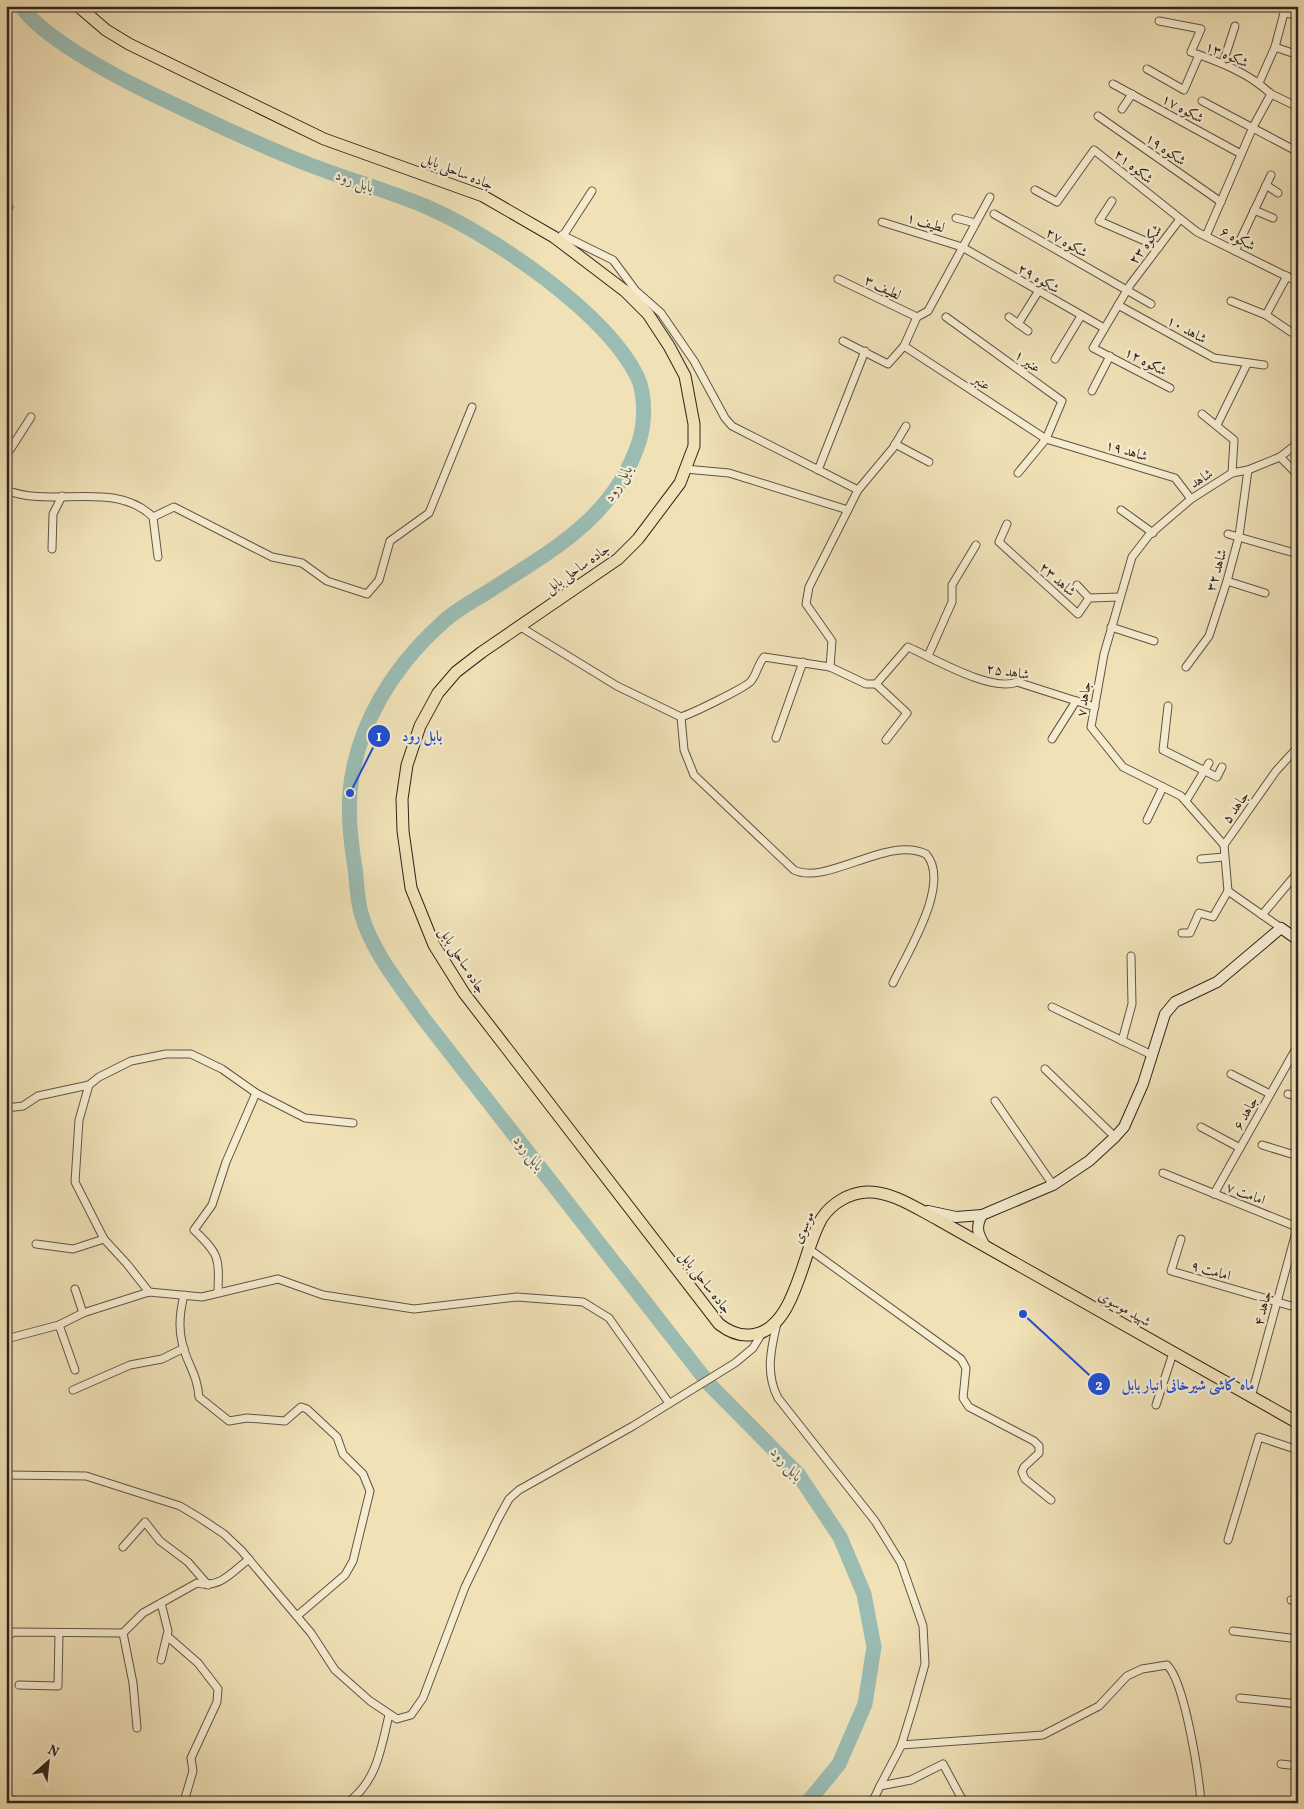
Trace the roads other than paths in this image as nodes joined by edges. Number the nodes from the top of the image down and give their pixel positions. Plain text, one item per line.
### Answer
1 (78, 6) edge
2 (1298, 16) edge
3 (1159, 21) dead end
4 (1235, 26) dead end
5 (1275, 47) junction
6 (1199, 55) junction
7 (1298, 55) edge
8 (1223, 63) junction
9 (1147, 69) dead end
10 (1259, 83) junction
11 (1113, 84) dead end
12 (1132, 94) junction
13 (1271, 94) junction
14 (1202, 102) dead end
15 (1298, 107) edge
16 (1122, 109) dead end
17 (1098, 116) dead end
18 (1253, 127) junction
19 (1298, 152) edge
20 (1242, 154) junction
21 (1271, 176) dead end
22 (1266, 185) junction
23 (1035, 190) dead end
24 (592, 191) dead end
25 (1278, 193) dead end
26 (990, 197) dead end
27 (1112, 201) dead end
28 (1221, 202) junction
29 (1254, 210) junction
30 (994, 214) dead end
31 (956, 218) dead end
32 (1273, 218) dead end
33 (1180, 219) junction
34 (882, 222) dead end
35 (975, 223) junction
36 (1206, 236) junction
37 (561, 238) junction
38 (962, 246) junction
39 (1159, 247) junction
40 (1235, 251) junction
41 (1287, 276) junction
42 (838, 279) dead end
43 (1298, 282) edge
44 (1128, 288) junction
45 (1038, 292) junction
46 (1231, 301) dead end
47 (1151, 304) dead end
48 (1118, 305) junction
49 (1266, 315) junction
50 (1081, 316) junction
51 (917, 317) junction
52 (946, 317) dead end
53 (1009, 317) dead end
54 (1018, 324) junction
55 (1104, 328) junction
56 (1028, 331) dead end
57 (1291, 332) dead end
58 (843, 341) dead end
59 (904, 346) junction
60 (865, 351) junction
61 (1110, 356) junction
62 (1055, 359) dead end
63 (1248, 364) junction
64 (1264, 365) dead end
65 (1170, 388) dead end
66 (1092, 391) dead end
67 (472, 407) dead end
68 (1202, 414) dead end
69 (31, 417) dead end
70 (1216, 424) junction
71 (906, 426) dead end
72 (1046, 439) junction
73 (1298, 442) edge
74 (895, 444) junction
75 (6, 456) edge
76 (1280, 456) junction
77 (929, 462) dead end
78 (685, 469) junction
79 (818, 470) junction
80 (1248, 470) junction
81 (1018, 473) dead end
82 (1232, 473) junction
83 (1298, 475) edge
84 (6, 490) edge
85 (858, 490) junction
86 (62, 496) junction
87 (1191, 499) junction
88 (848, 510) junction
89 (1121, 510) dead end
90 (153, 518) junction
91 (1007, 524) dead end
92 (1152, 533) junction
93 (1228, 534) dead end
94 (1239, 536) junction
95 (976, 545) dead end
96 (52, 549) dead end
97 (1298, 554) edge
98 (158, 557) dead end
99 (1132, 557) joint
100 (1227, 581) junction
101 (1077, 585) dead end
102 (1265, 593) dead end
103 (1120, 597) junction
104 (1090, 598) junction
105 (519, 626) junction
106 (1111, 627) junction
107 (1154, 641) dead end
108 (928, 656) junction
109 (803, 662) junction
110 (830, 667) junction
111 (1186, 667) dead end
112 (876, 684) junction
113 (1076, 701) junction
114 (1168, 706) dead end
115 (1094, 708) junction
116 (1297, 716) edge
117 (681, 717) junction
118 (776, 738) dead end
119 (1052, 739) dead end
120 (886, 740) dead end
121 (1297, 749) edge
122 (1207, 767) junction
123 (1222, 767) dead end
124 (1163, 787) junction
125 (1186, 800) junction
126 (1147, 820) dead end
127 (1224, 846) junction
128 (1224, 857) junction
129 (1202, 859) dead end
130 (1298, 872) edge
131 (1228, 891) junction
132 (1262, 915) junction
133 (1281, 928) junction
134 (1182, 933) dead end
135 (1298, 940) edge
136 (1131, 956) dead end
137 (893, 983) dead end
138 (1052, 1008) dead end
139 (1122, 1041) junction
140 (1298, 1045) edge
141 (1152, 1055) junction
142 (1045, 1069) dead end
143 (1230, 1074) dead end
144 (89, 1085) junction
145 (256, 1093) junction
146 (1270, 1094) junction
147 (1288, 1094) dead end
148 (1298, 1097) edge
149 (995, 1100) dead end
150 (6, 1108) edge
151 (353, 1123) dead end
152 (1201, 1127) dead end
153 (1115, 1137) junction
154 (1262, 1145) dead end
155 (1240, 1148) junction
156 (1298, 1156) edge
157 (1163, 1173) dead end
158 (1053, 1185) junction
159 (1214, 1194) junction
160 (913, 1207) junction
161 (982, 1215) junction
162 (937, 1219) joint
163 (1298, 1226) edge
164 (1296, 1238) edge
165 (104, 1239) junction
166 (1181, 1239) dead end
167 (36, 1244) dead end
168 (985, 1246) junction
169 (809, 1249) junction
170 (74, 1289) dead end
171 (149, 1292) junction
172 (218, 1293) junction
173 (184, 1296) junction
174 (1276, 1303) junction
175 (1298, 1308) edge
176 (83, 1313) junction
177 (776, 1323) junction
178 (59, 1324) junction
179 (762, 1332) junction
180 (6, 1339) edge
181 (184, 1348) junction
182 (1173, 1353) junction
183 (75, 1370) dead end
184 (73, 1390) dead end
185 (1251, 1397) junction
186 (669, 1403) junction
187 (1156, 1405) dead end
188 (1298, 1424) edge
189 (1298, 1450) edge
190 (6, 1475) edge
191 (1051, 1500) dead end
192 (1228, 1540) dead end
193 (123, 1547) dead end
194 (249, 1559) junction
195 (208, 1586) junction
196 (161, 1603) junction
197 (297, 1616) junction
198 (1233, 1631) dead end
199 (59, 1633) junction
200 (123, 1633) junction
201 (167, 1636) junction
202 (6, 1638) edge
203 (1298, 1639) edge
204 (161, 1660) dead end
205 (19, 1684) dead end
206 (1240, 1698) dead end
207 (1298, 1704) edge
208 (389, 1715) junction
209 (137, 1728) dead end
210 (901, 1745) junction
211 (1281, 1764) dead end
212 (1298, 1766) edge
213 (880, 1786) junction
214 (185, 1798) dead end
215 (347, 1803) edge
216 (872, 1803) edge
217 (964, 1803) edge
218 (1201, 1803) edge

1 - 37 main road, جاده ساحلی بابل
2 - 5 street
3 - 6 street, شکوه ۱۳
4 - 8 street
5 - 7 street
5 - 10 street
6 - 8 street, شکوه ۱۳
6 - 9 street
8 - 10 street, شکوه ۱۳
10 - 13 street, شکوه ۱۳
11 - 12 street, شکوه ۱۷
12 - 16 street
12 - 20 street, شکوه ۱۷
13 - 15 street, شکوه ۱۳
13 - 18 street
14 - 18 street
17 - 28 street, شکوه ۱۹
18 - 19 street
18 - 20 street
20 - 28 street
21 - 22 street
22 - 25 street
22 - 29 street
23 - 33 street, شکوه ۲۱
24 - 37 street
26 - 35 street
27 - 39 street
28 - 36 street
29 - 32 street
29 - 40 street
30 - 44 street, شکوه ۲۷
31 - 35 street
33 - 36 street, شکوه ۶
33 - 39 street, شکوه ۲۳
34 - 38 street, لطیف ۱
35 - 38 street
36 - 40 street, شکوه ۶
37 - 78 main road, جاده ساحلی بابل
37 - 79 street
38 - 45 street, شکوه ۲۹
38 - 51 street
39 - 44 street, شکوه ۲۳
40 - 41 street, شکوه ۶
41 - 43 street, شکوه ۶
41 - 49 street
42 - 51 street, لطیف ۳
44 - 47 street, شکوه ۲۷
44 - 48 street, شکوه ۲۳
45 - 50 street, شکوه ۲۹
45 - 54 street
46 - 49 street
48 - 55 street, شکوه ۲۳
48 - 63 street, شاهد ۱۰
49 - 57 street
50 - 55 street, شکوه ۲۹
50 - 62 street
51 - 59 street
52 - 72 street, عنیر ۱
53 - 54 street
54 - 56 street
55 - 61 street, شکوه ۱۲
58 - 60 street
59 - 60 street
59 - 72 street, عنبر
60 - 79 street
61 - 65 street, شکوه ۱۲
61 - 66 street
63 - 64 street, شاهد ۱۰
63 - 70 street
67 - 90 street
68 - 70 street
69 - 75 street
70 - 82 street
71 - 74 street
72 - 81 street
72 - 87 street, شاهد ۱۹
73 - 76 street, شاهد
74 - 77 street
74 - 85 street
76 - 80 street, شاهد
76 - 83 street
78 - 88 street
78 - 105 main road, جاده ساحلی بابل
79 - 85 street
80 - 82 street, شاهد
80 - 94 street, شاهد ۳۲
82 - 87 street, شاهد
84 - 86 street
85 - 88 street
86 - 90 street
86 - 96 street
87 - 92 street, شاهد
88 - 110 street
89 - 92 street
90 - 98 street
91 - 104 street, شاهد ۲۳
92 - 99 street, شاهد
93 - 94 street
94 - 97 street
94 - 100 street, شاهد ۳۲
95 - 108 street
99 - 103 street, جاهد ۷
100 - 102 street
100 - 111 street, شاهد ۳۲
101 - 104 street
103 - 104 street, شاهد ۲۳
103 - 106 street, جاهد ۷
105 - 117 street
105 - 179 main road, جاده ساحلی بابل
106 - 107 street
106 - 115 street, جاهد ۷
108 - 112 street, شاهد ۲۵
108 - 113 street, شاهد ۲۵
109 - 110 street
109 - 117 street
109 - 118 street
110 - 112 street
112 - 120 street
113 - 115 street, شاهد ۲۵
113 - 119 street
114 - 122 street
115 - 124 street, جاهد ۷
116 - 121 street
117 - 137 street
121 - 127 street, جاهد ۵
122 - 123 street
122 - 125 street
124 - 125 street, جاهد ۷
124 - 126 street
125 - 127 street, جاهد ۷
127 - 128 street, جاهد ۵
128 - 129 street
128 - 131 street, جاهد ۵
130 - 132 street
131 - 132 street
131 - 134 street
132 - 133 street
133 - 135 main road
133 - 141 main road
136 - 139 street
138 - 139 street
139 - 141 street
140 - 146 street, جاهد ۶
141 - 153 main road
142 - 153 street
143 - 146 street
144 - 145 street
144 - 150 street
144 - 165 street
145 - 151 street
145 - 172 street
146 - 155 street, جاهد ۶
147 - 148 street
149 - 158 street
152 - 155 street
153 - 158 main road
154 - 156 street
155 - 159 street, جاهد ۶
157 - 159 street, امامت ۷
158 - 161 main road
159 - 163 street, امامت ۷
160 - 161 main road
160 - 162 main road, موسوی
160 - 169 main road, موسوی
161 - 168 main road
162 - 168 main road, شهید موسوی
163 - 164 street, جاهد ۴
164 - 174 street, جاهد ۴
165 - 167 street
165 - 171 street
166 - 174 street, امامت ۹
168 - 182 main road, شهید موسوی
169 - 177 main road, موسوی
169 - 191 street
170 - 176 street
171 - 173 street
171 - 176 street
172 - 173 street
172 - 186 street
173 - 181 street
174 - 175 street
174 - 185 street, جاهد ۴
176 - 178 street
177 - 179 main road, موسوی
177 - 210 street
178 - 180 street
178 - 183 street
179 - 186 street
181 - 184 street
181 - 197 street
182 - 185 main road, شهید موسوی
182 - 187 street
185 - 188 main road, شهید موسوی
186 - 208 street
189 - 192 street
190 - 194 street
193 - 195 street
194 - 195 street
194 - 197 street
195 - 196 street
196 - 200 street
196 - 201 street
197 - 208 street
198 - 203 street
199 - 200 street
199 - 202 street
199 - 205 street
200 - 209 street
201 - 204 street
201 - 214 street
206 - 207 street
208 - 215 street
210 - 213 street
210 - 218 street
211 - 212 street
213 - 216 street
213 - 217 street

